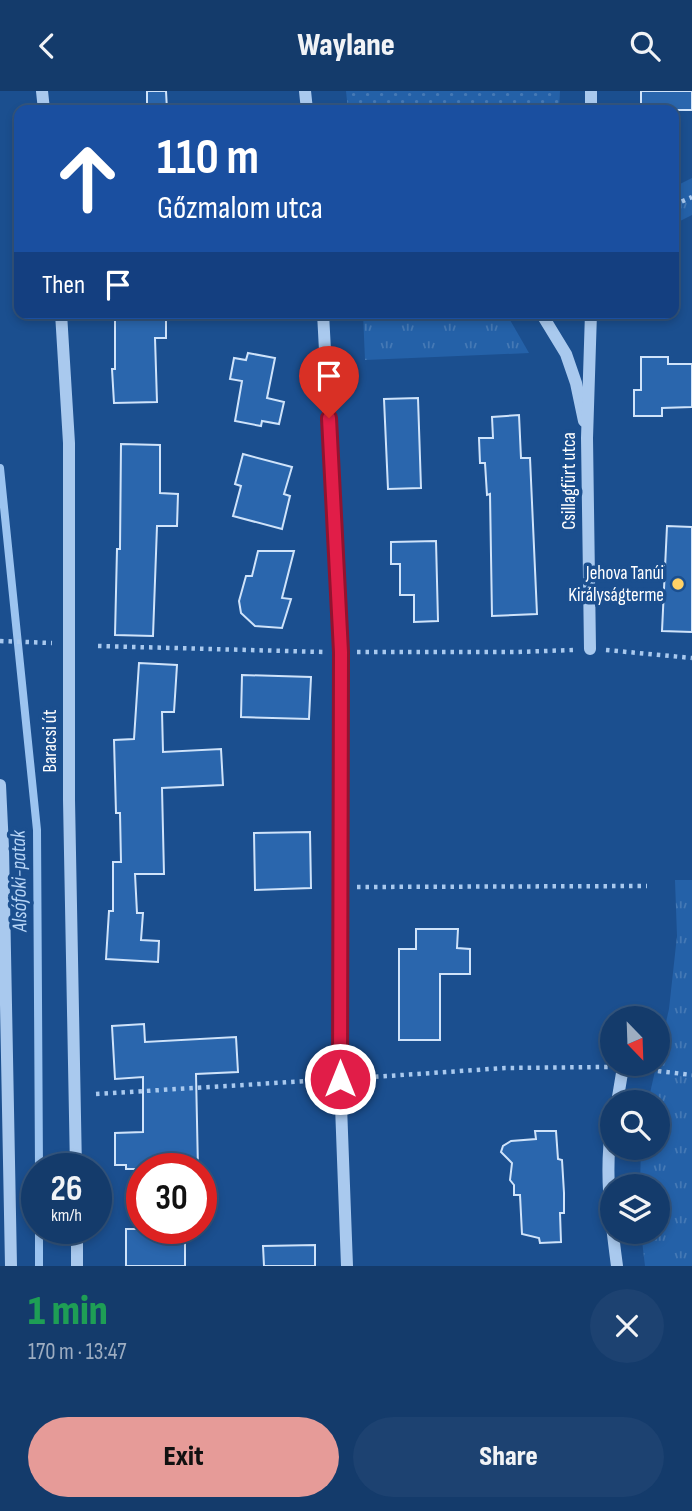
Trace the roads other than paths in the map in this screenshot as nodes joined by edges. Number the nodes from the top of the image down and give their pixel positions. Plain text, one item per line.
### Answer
1 (61, 319) edge
2 (323, 319) edge
3 (545, 319) edge
4 (591, 319) edge
5 (587, 438) junction
6 (590, 649) road end
7 (0, 785) edge
8 (76, 1153) edge
9 (609, 1160) edge
10 (77, 1244) edge
11 (11, 1266) edge
12 (77, 1266) edge
13 (347, 1266) edge
14 (617, 1266) edge

1 - 8 street, Baracsi út
2 - 13 street
3 - 5 street
4 - 5 street, Csillagfürt utca
5 - 6 street, Csillagfürt utca
7 - 11 street
9 - 14 street
10 - 12 street

